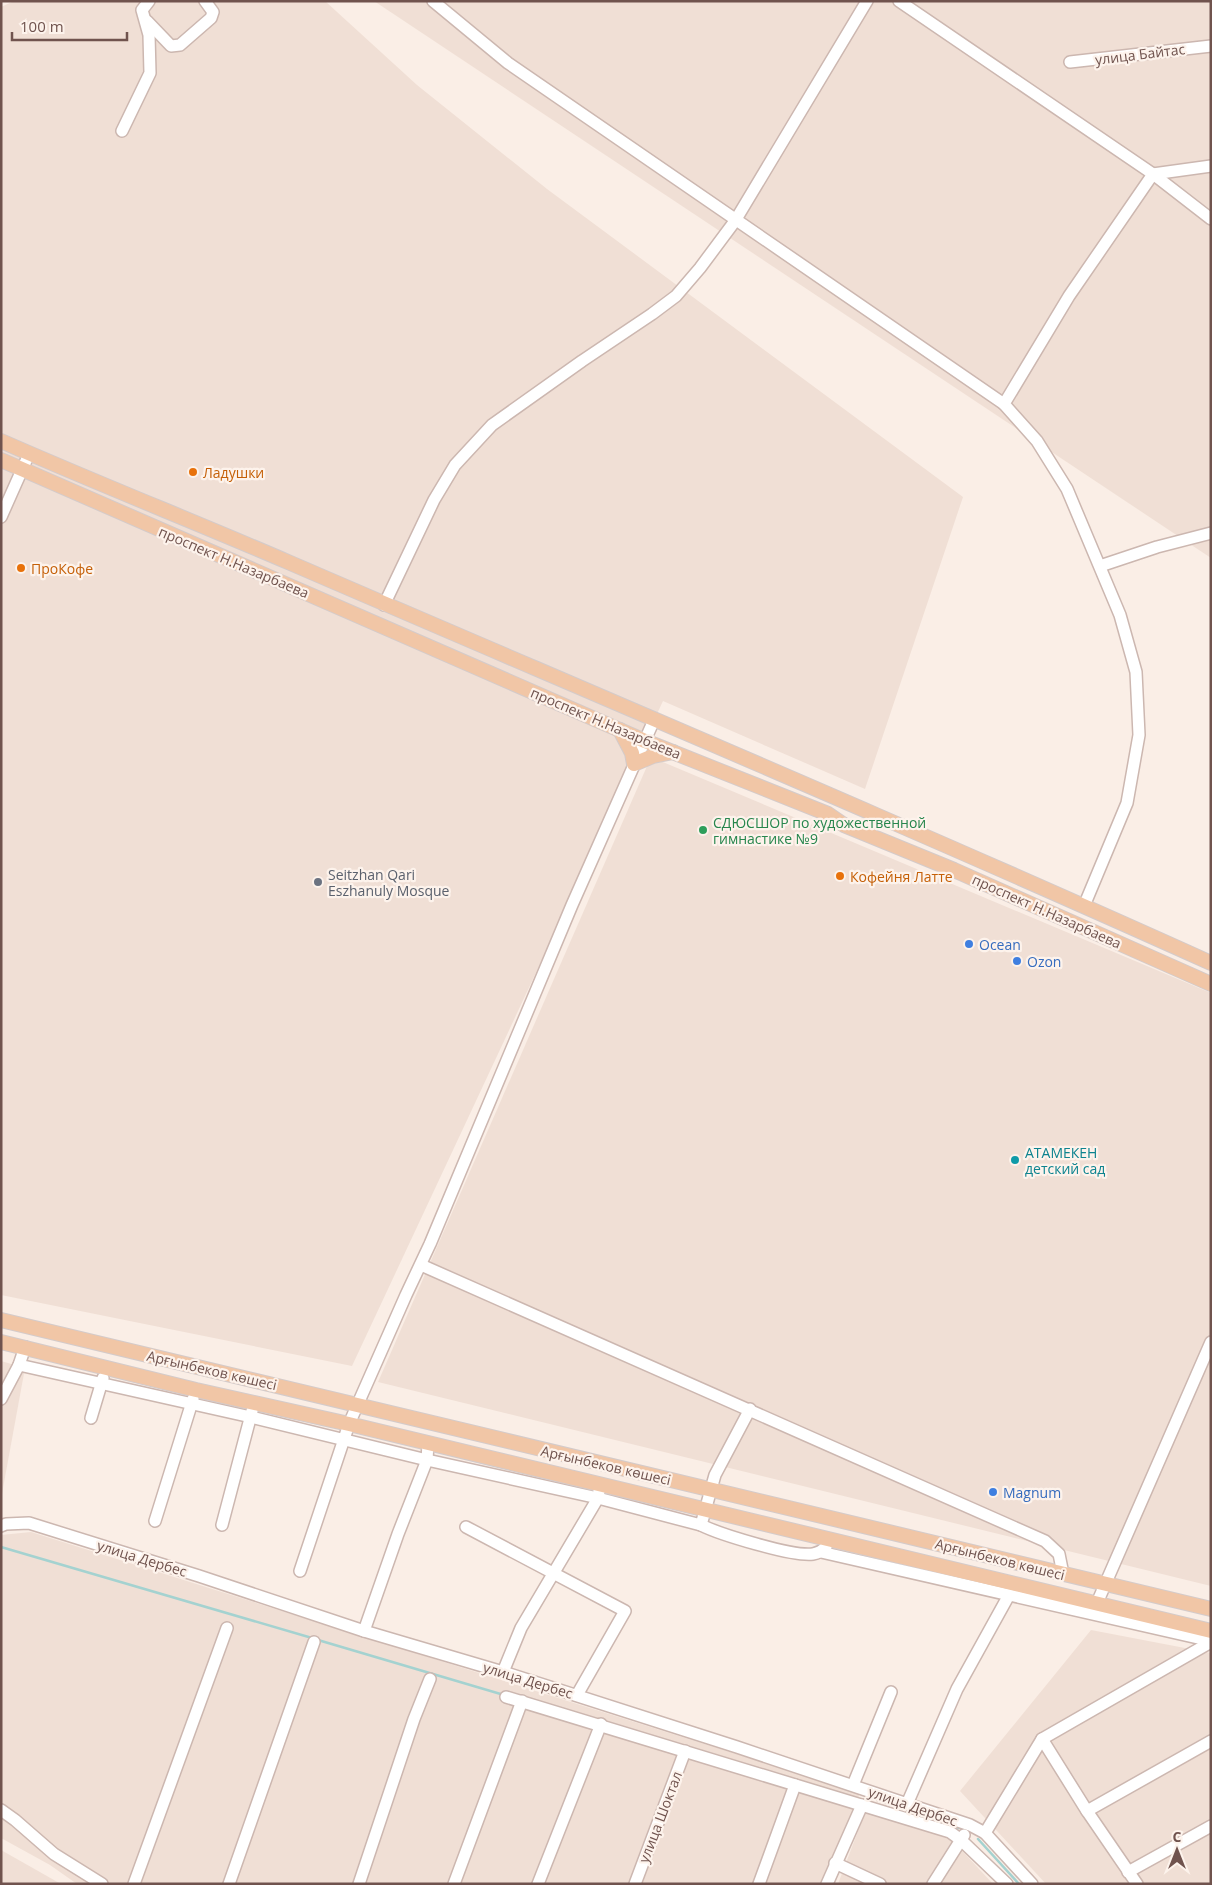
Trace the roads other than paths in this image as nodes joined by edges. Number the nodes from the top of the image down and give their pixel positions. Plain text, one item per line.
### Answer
1 (148, 1) edge
2 (205, 1) edge
3 (433, 1) edge
4 (867, 1) edge
5 (899, 1) edge
6 (146, 20) junction
7 (1211, 46) edge
8 (1070, 62) dead end
9 (122, 131) dead end
10 (1211, 166) edge
11 (1152, 174) junction
12 (1211, 219) edge
13 (735, 221) junction
14 (1004, 404) junction
15 (1, 441) edge
16 (29, 454) junction
17 (1, 460) edge
18 (23, 469) junction
19 (1, 518) edge
20 (1211, 534) edge
21 (1100, 566) junction
22 (384, 605) junction
23 (654, 720) junction
24 (620, 730) junction
25 (645, 740) junction
26 (673, 752) junction
27 (634, 764) junction
28 (1084, 906) junction
29 (1211, 963) edge
30 (1211, 984) edge
31 (421, 1265) junction
32 (1, 1320) edge
33 (1, 1342) edge
34 (1211, 1342) edge
35 (25, 1347) junction
36 (20, 1365) junction
37 (106, 1366) junction
38 (101, 1383) junction
39 (196, 1390) junction
40 (2, 1396) edge
41 (254, 1402) junction
42 (191, 1404) junction
43 (357, 1405) junction
44 (750, 1410) junction
45 (250, 1417) junction
46 (91, 1418) dead end
47 (349, 1424) junction
48 (344, 1439) junction
49 (428, 1443) junction
50 (427, 1460) junction
51 (601, 1484) junction
52 (710, 1490) junction
53 (598, 1498) junction
54 (704, 1509) junction
55 (155, 1521) dead end
56 (222, 1525) dead end
57 (701, 1525) junction
58 (1, 1526) edge
59 (466, 1527) dead end
60 (832, 1540) junction
61 (821, 1552) junction
62 (300, 1571) dead end
63 (553, 1574) junction
64 (1063, 1574) junction
65 (1105, 1584) junction
66 (1009, 1595) junction
67 (1097, 1603) junction
68 (1211, 1609) edge
69 (227, 1628) dead end
70 (364, 1631) junction
71 (1211, 1631) edge
72 (314, 1642) dead end
73 (1211, 1642) edge
74 (503, 1672) junction
75 (430, 1679) dead end
76 (891, 1692) dead end
77 (577, 1696) junction
78 (506, 1697) dead end
79 (522, 1701) junction
80 (601, 1724) junction
81 (1042, 1739) junction
82 (1211, 1741) edge
83 (685, 1751) junction
84 (795, 1785) junction
85 (853, 1785) junction
86 (907, 1804) junction
87 (862, 1805) junction
88 (1, 1810) edge
89 (1087, 1811) junction
90 (970, 1825) junction
91 (1211, 1826) edge
92 (985, 1833) junction
93 (961, 1840) junction
94 (834, 1863) junction
95 (1128, 1872) junction
96 (1003, 1882) edge
97 (102, 1884) edge
98 (134, 1884) edge
99 (229, 1884) edge
100 (359, 1884) edge
101 (454, 1884) edge
102 (538, 1884) edge
103 (635, 1884) edge
104 (759, 1884) edge
105 (827, 1884) edge
106 (880, 1884) edge
107 (933, 1884) edge
108 (1032, 1884) edge
109 (1137, 1884) edge

1 - 6 street
2 - 6 street
3 - 13 street
4 - 13 street
5 - 11 street
6 - 9 street
7 - 8 street, улица Байтас
10 - 11 street
11 - 12 street
11 - 14 street
13 - 14 street
13 - 22 street
14 - 21 street
15 - 16 main road, проспект Н.Назарбаева
16 - 18 street
16 - 22 main road, проспект Н.Назарбаева
17 - 18 main road, проспект Н.Назарбаева
18 - 19 street
18 - 24 main road, проспект Н.Назарбаева
20 - 21 street
21 - 28 street
22 - 23 main road, проспект Н.Назарбаева
23 - 25 street
23 - 28 main road, проспект Н.Назарбаева
24 - 25 main road, проспект Н.Назарбаева
24 - 27 main road
25 - 26 main road, проспект Н.Назарбаева
25 - 27 street
26 - 27 main road
26 - 30 main road, проспект Н.Назарбаева
27 - 31 street
28 - 29 main road, проспект Н.Назарбаева
31 - 43 street
31 - 44 street
32 - 43 main road, Арғынбеков көшесі
33 - 35 main road, Арғынбеков көшесі
34 - 65 street
35 - 36 street
35 - 37 main road, Арғынбеков көшесі
36 - 38 street
36 - 40 street
37 - 38 street
37 - 39 main road, Арғынбеков көшесі
38 - 42 street
38 - 46 street
39 - 41 main road, Арғынбеков көшесі
39 - 42 street
41 - 45 street
41 - 47 main road, Арғынбеков көшесі
42 - 45 street
42 - 55 street
43 - 47 street
43 - 52 main road, Арғынбеков көшесі
44 - 52 street
44 - 64 street
45 - 48 street
45 - 56 street
47 - 48 street
47 - 49 main road, Арғынбеков көшесі
48 - 50 street
48 - 62 street
49 - 50 street
49 - 51 main road, Арғынбеков көшесі
50 - 53 street
50 - 70 street
51 - 53 street
51 - 54 main road, Арғынбеков көшесі
52 - 54 street
52 - 64 main road, Арғынбеков көшесі
53 - 57 street
53 - 63 street
54 - 57 street
54 - 60 main road, Арғынбеков көшесі
57 - 61 street
58 - 70 street, улица Дербес
59 - 63 street
60 - 61 street
60 - 67 main road, Арғынбеков көшесі
61 - 66 street
63 - 74 street
63 - 77 street
64 - 65 main road, Арғынбеков көшесі
65 - 67 street
65 - 68 main road, Арғынбеков көшесі
66 - 73 street
66 - 86 street
67 - 71 main road, Арғынбеков көшесі
69 - 98 street
70 - 74 street, улица Дербес
72 - 99 street
73 - 81 street
74 - 77 street, улица Дербес
75 - 100 street
76 - 85 street
77 - 85 street, улица Дербес
78 - 79 street, улица Дербес
79 - 80 street, улица Дербес
79 - 101 street
80 - 83 street, улица Дербес
80 - 102 street
81 - 89 street
81 - 92 street
82 - 89 street
83 - 84 street, улица Дербес
83 - 103 street, улица Шоктал
84 - 87 street, улица Дербес
84 - 104 street
85 - 86 street, улица Дербес
86 - 90 street, улица Дербес
87 - 93 street, улица Дербес
87 - 94 street
88 - 97 street
89 - 95 street
90 - 92 street, улица Дербес
90 - 93 street
91 - 95 street
92 - 108 street, улица Дербес
93 - 96 street, улица Дербес
93 - 107 street
94 - 105 street
94 - 106 street
95 - 109 street

